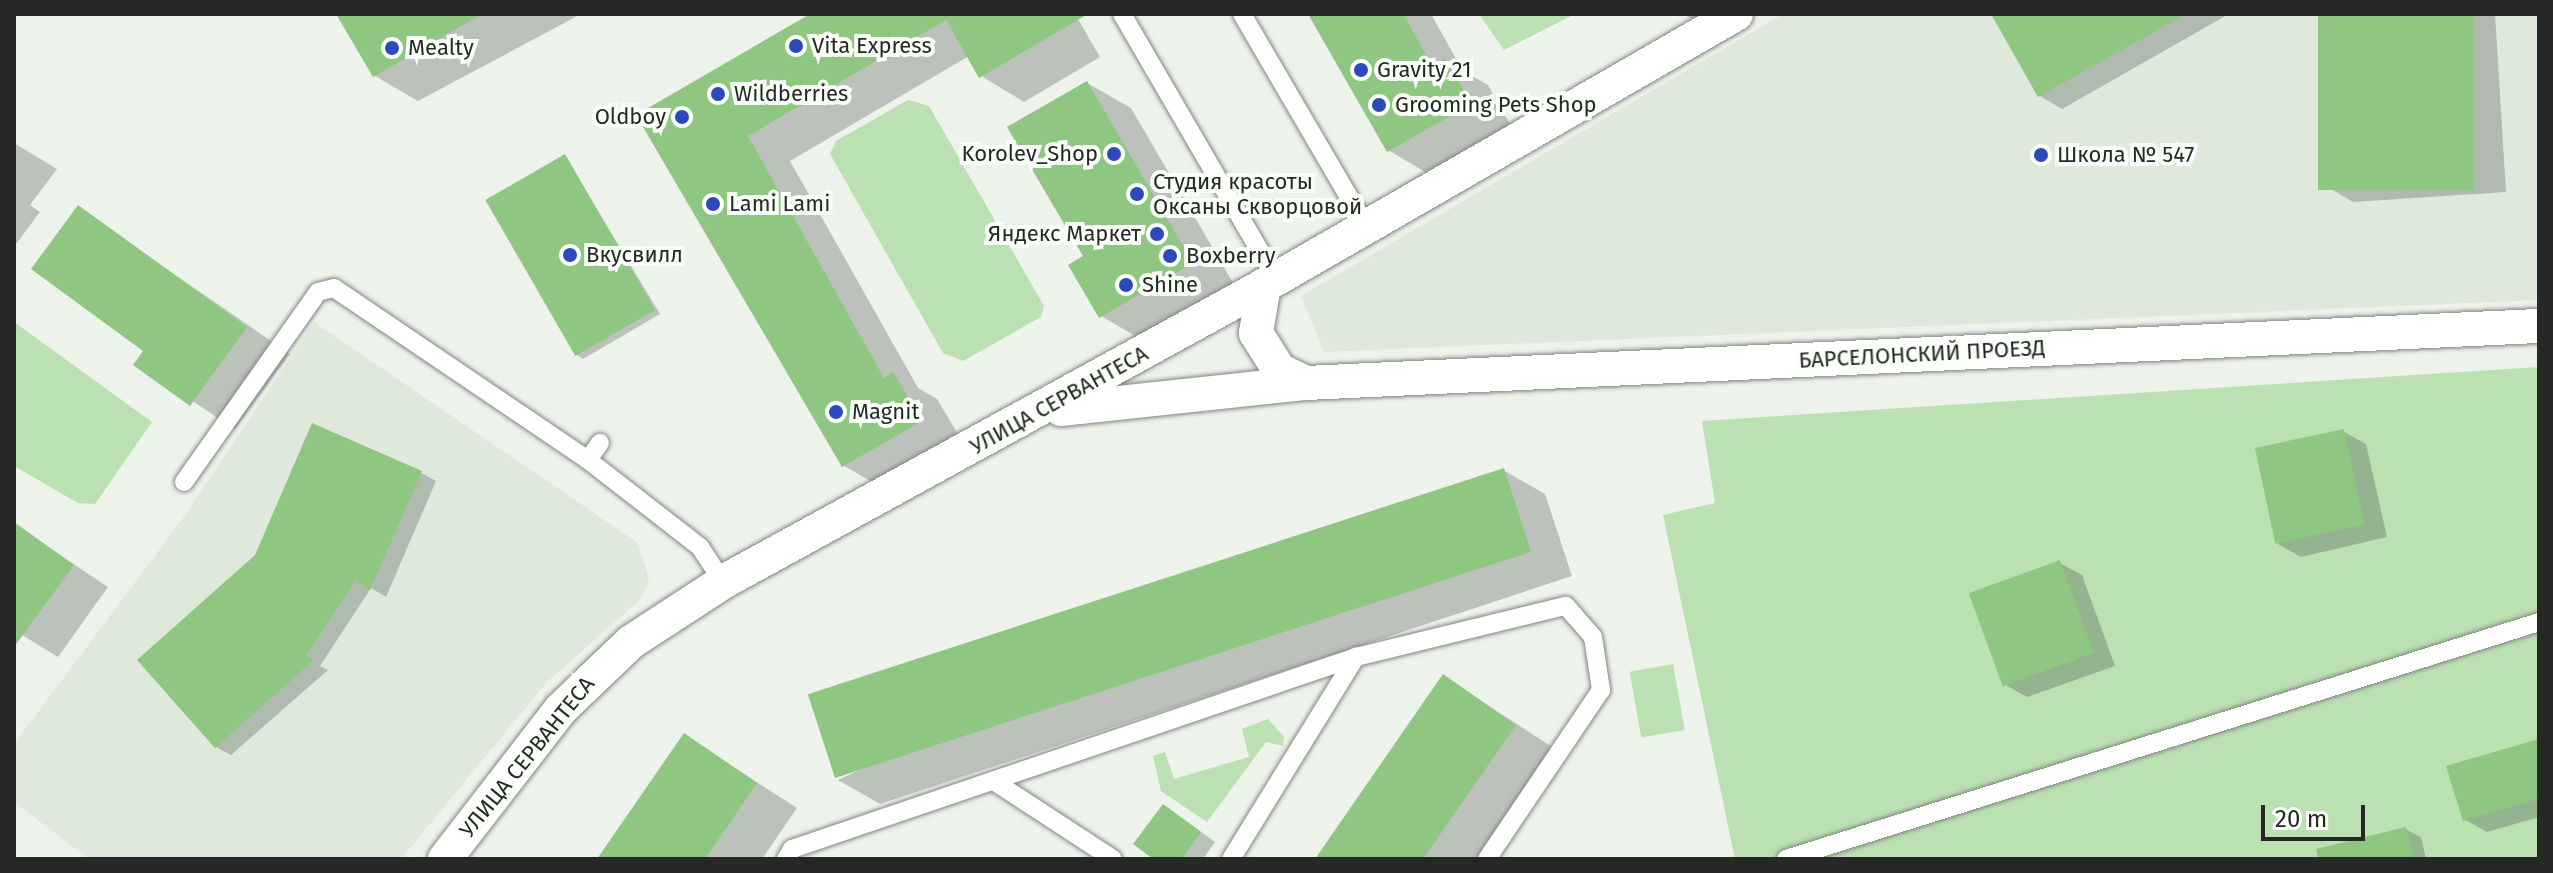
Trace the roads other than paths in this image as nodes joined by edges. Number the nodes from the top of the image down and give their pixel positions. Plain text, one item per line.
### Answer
1 (1122, 14) edge
2 (1242, 14) edge
3 (1736, 14) edge
4 (1366, 226) junction
5 (1270, 282) junction
6 (2539, 326) edge
7 (1306, 383) junction
8 (1037, 413) junction
9 (600, 443) dead end
10 (588, 460) junction
11 (184, 482) dead end
12 (723, 582) junction
13 (2539, 622) edge
14 (1356, 657) junction
15 (998, 784) junction
16 (1111, 858) edge
17 (445, 859) edge
18 (786, 859) edge
19 (1231, 859) edge
20 (1487, 859) edge
21 (1786, 859) edge

1 - 5 lane
2 - 4 lane
3 - 4 street, УЛИЦА СЕРВАНТЕСА
4 - 5 street, УЛИЦА СЕРВАНТЕСА
5 - 7 street
5 - 8 street, УЛИЦА СЕРВАНТЕСА
6 - 7 street, БАРСЕЛОНСКИЙ ПРОЕЗД
7 - 8 street, БАРСЕЛОНСКИЙ ПРОЕЗД
8 - 12 street, УЛИЦА СЕРВАНТЕСА
9 - 10 lane
10 - 11 lane
10 - 12 lane
12 - 17 street, УЛИЦА СЕРВАНТЕСА
13 - 21 lane
14 - 15 lane
14 - 19 lane
14 - 20 lane
15 - 16 lane
15 - 18 lane

